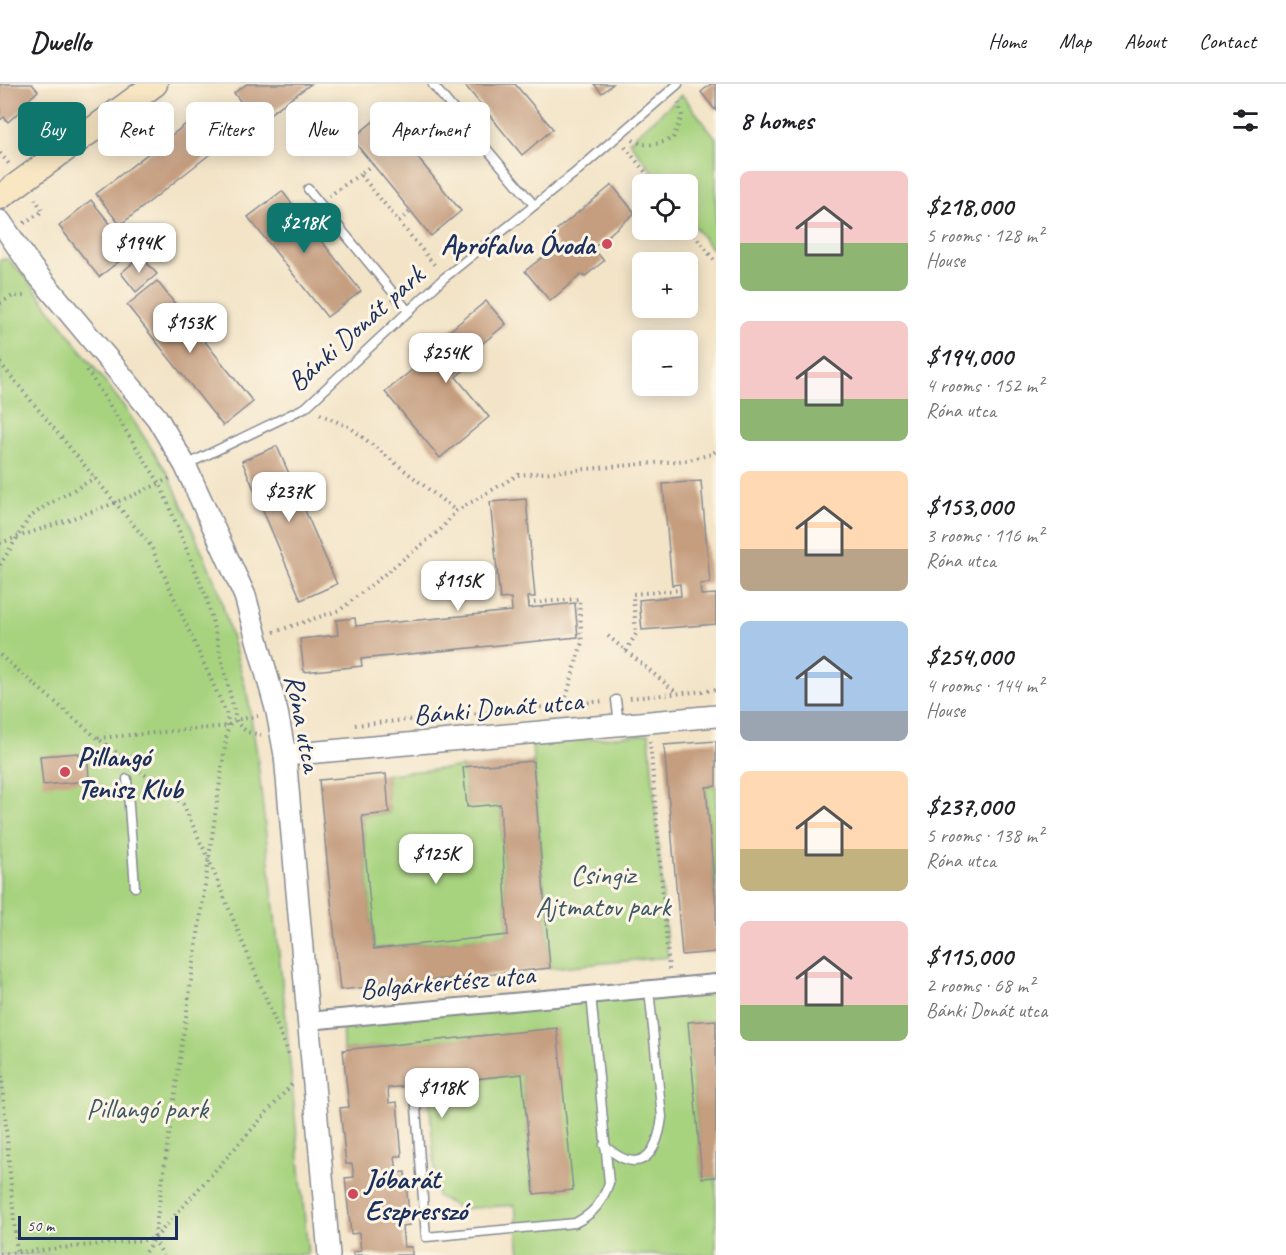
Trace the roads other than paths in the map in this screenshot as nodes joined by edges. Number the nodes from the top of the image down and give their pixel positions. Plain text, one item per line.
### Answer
1 (154, 84) edge
2 (433, 85) edge
3 (675, 87) edge
4 (309, 189) dead end
5 (0, 196) edge
6 (534, 205) junction
7 (0, 221) edge
8 (0, 247) edge
9 (32, 268) junction
10 (410, 312) junction
11 (186, 468) junction
12 (616, 700) road end
13 (716, 716) edge
14 (619, 725) junction
15 (285, 755) junction
16 (127, 779) dead end
17 (135, 887) dead end
18 (716, 982) edge
19 (649, 989) junction
20 (591, 994) junction
21 (308, 1021) junction
22 (415, 1095) dead end
23 (604, 1145) junction
24 (329, 1255) edge

1 - 5 main road
2 - 6 lane
3 - 6 lane, Bánki Donát park
4 - 10 lane
6 - 10 lane, Bánki Donát park
7 - 9 street, Róna utca
8 - 9 street, Róna utca
9 - 11 street, Róna utca
10 - 11 lane, Bánki Donát park
11 - 15 street, Róna utca
12 - 14 lane
13 - 14 street, Bánki Donát utca
14 - 15 street, Bánki Donát utca
15 - 21 street, Róna utca
16 - 17 lane
18 - 19 street, Bolgárkertész utca
19 - 20 street, Bolgárkertész utca
19 - 23 lane
20 - 21 street, Bolgárkertész utca
20 - 23 lane
21 - 24 street, Róna utca
22 - 23 lane

